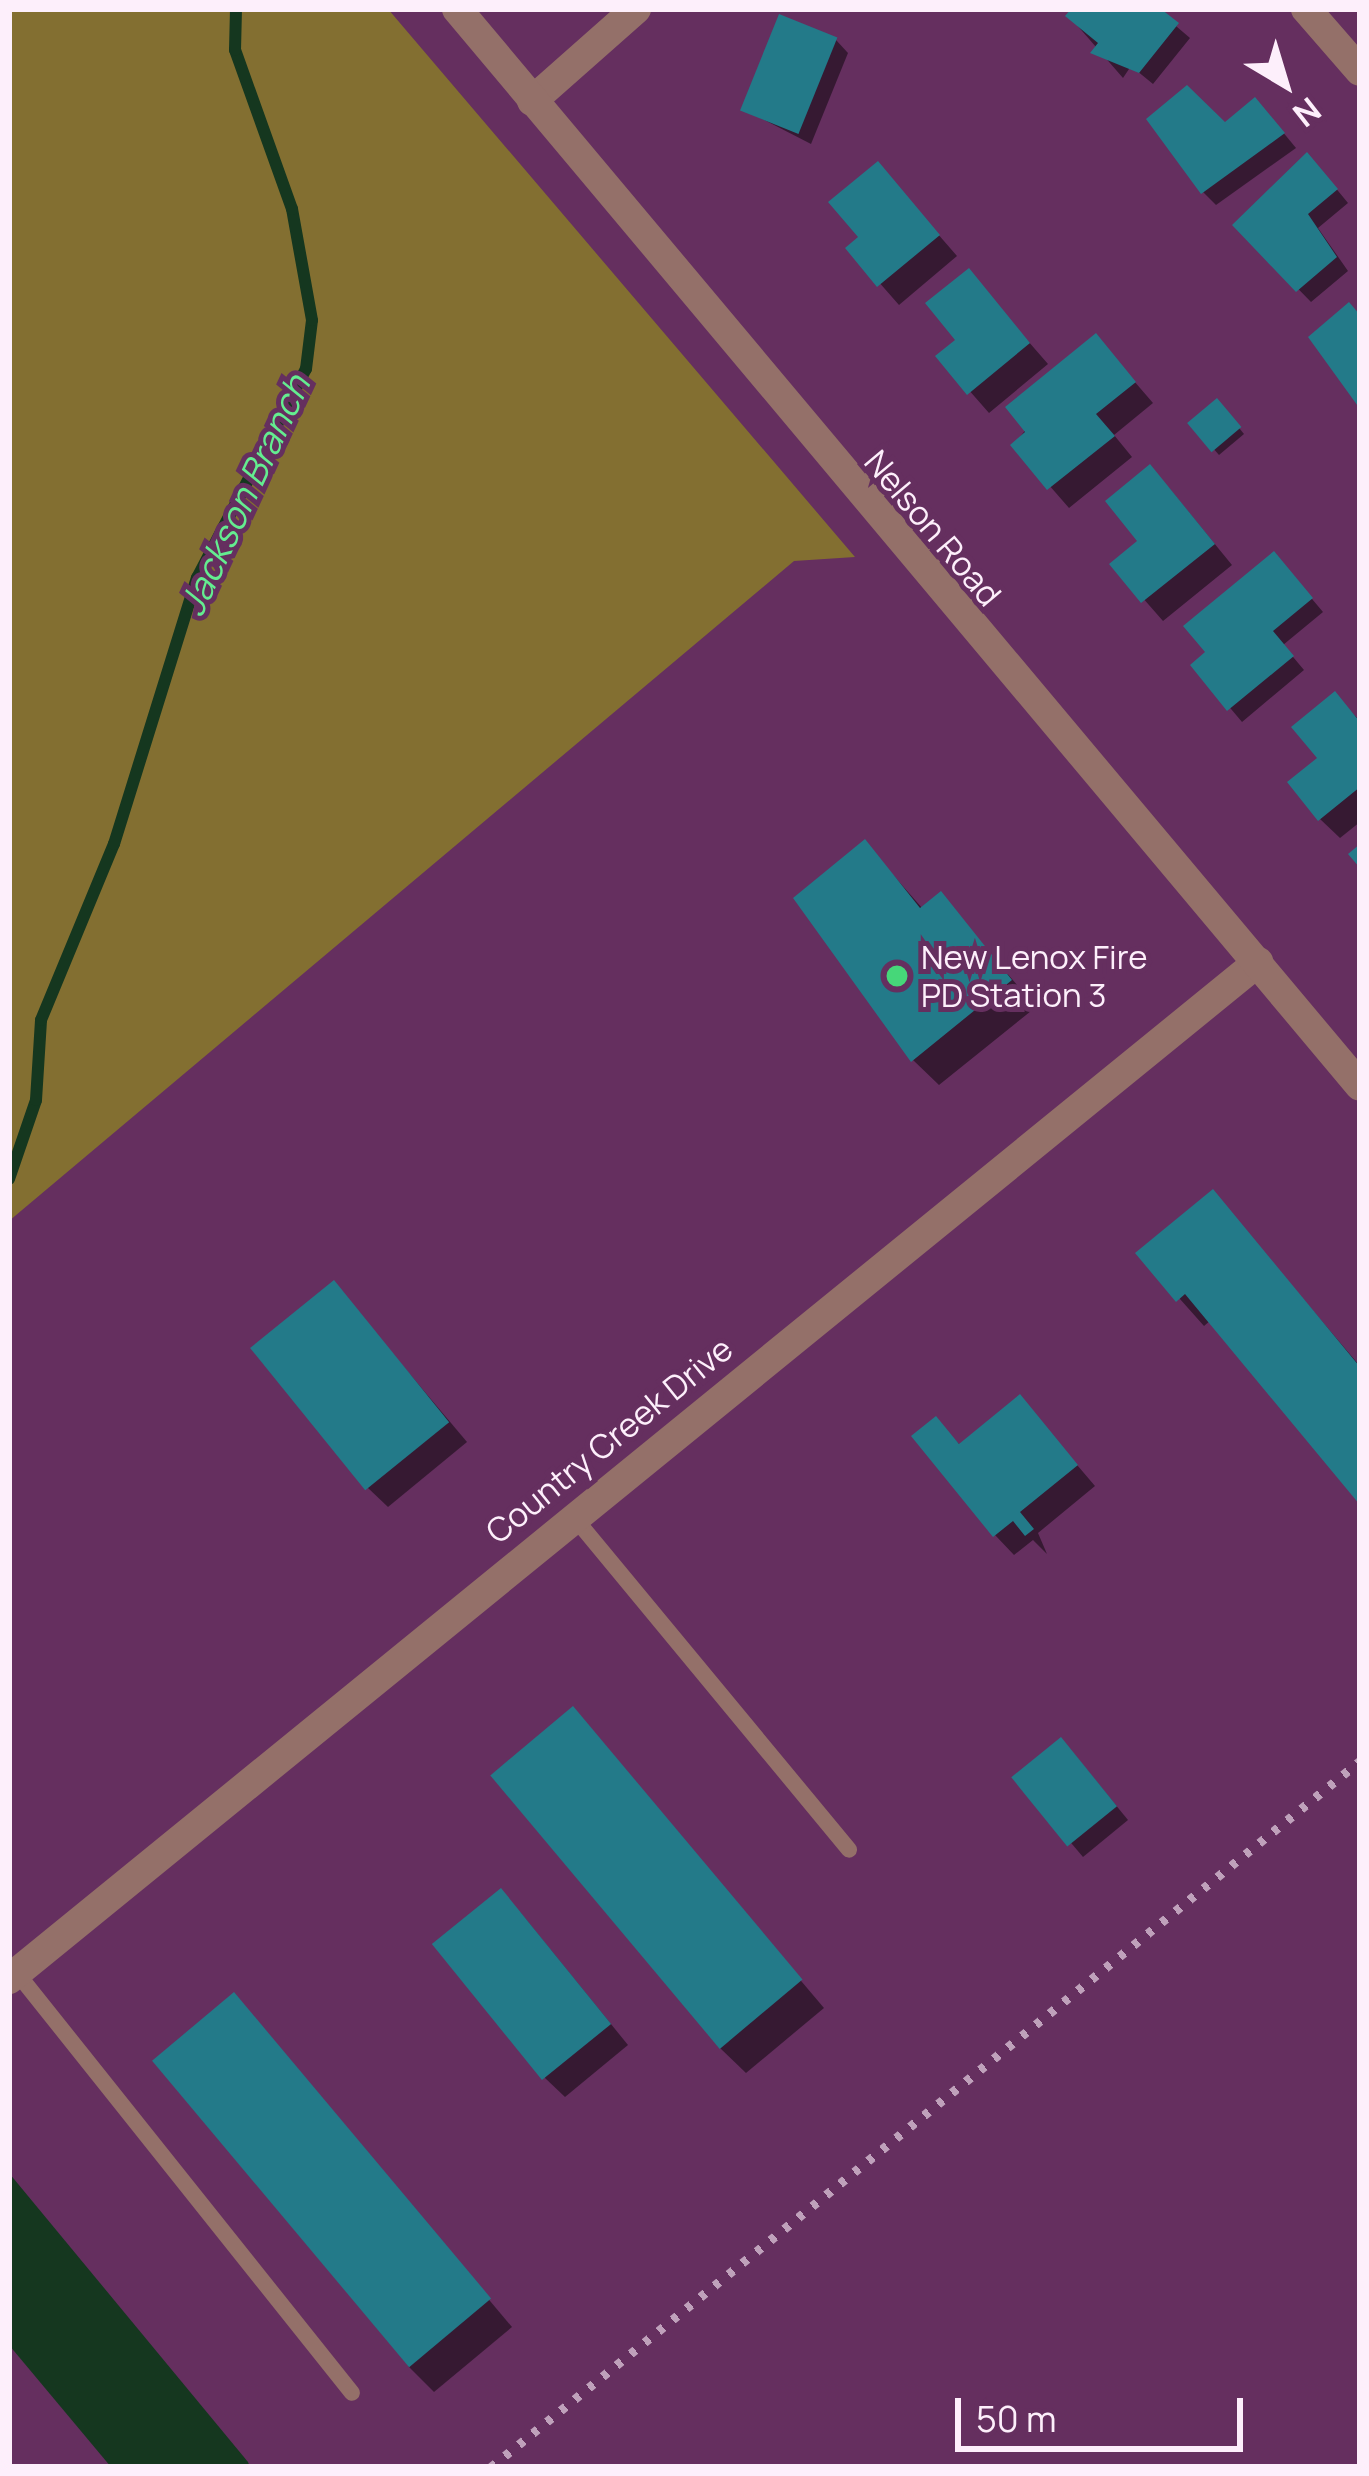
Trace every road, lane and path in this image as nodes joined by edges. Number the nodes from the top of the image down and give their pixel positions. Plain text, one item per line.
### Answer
1 (457, 9) edge
2 (636, 9) edge
3 (1306, 9) edge
4 (1360, 71) edge
5 (532, 101) junction
6 (1258, 962) junction
7 (1360, 1086) edge
8 (572, 1515) junction
9 (849, 1850) dead end
10 (13, 1976) edge
11 (352, 2392) dead end

1 - 5 street, Nelson Road
2 - 5 street
3 - 4 street
5 - 6 street, Nelson Road
6 - 7 street, Nelson Road
6 - 8 street, Country Creek Drive
8 - 9 lane
8 - 10 street, Country Creek Drive
10 - 11 lane

